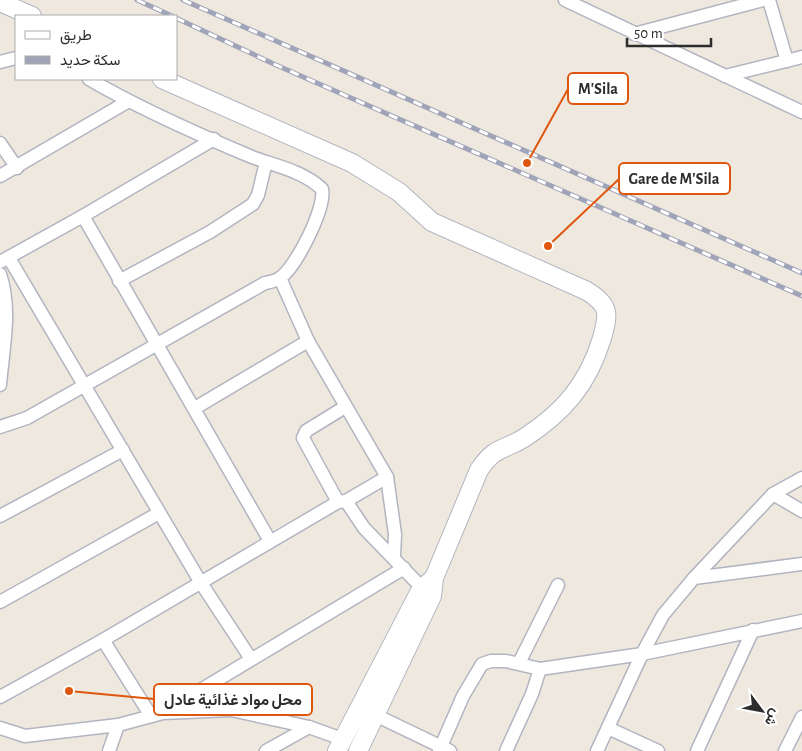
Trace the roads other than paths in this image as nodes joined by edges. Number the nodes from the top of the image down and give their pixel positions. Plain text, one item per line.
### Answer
1 (565, 0) edge
2 (763, 0) edge
3 (768, 0) edge
4 (0, 2) edge
5 (30, 15) edge
6 (634, 34) junction
7 (802, 57) edge
8 (15, 58) edge
9 (787, 61) junction
10 (0, 62) edge
11 (726, 76) junction
12 (91, 80) edge
13 (164, 80) edge
14 (127, 102) junction
15 (802, 112) edge
16 (214, 139) junction
17 (0, 143) edge
18 (266, 162) junction
19 (17, 168) junction
20 (0, 176) edge
21 (83, 216) junction
22 (4, 260) edge
23 (0, 274) edge
24 (280, 278) junction
25 (120, 281) junction
26 (308, 341) junction
27 (158, 345) junction
28 (2, 352) edge
29 (0, 385) edge
30 (86, 386) junction
31 (345, 407) junction
32 (195, 408) junction
33 (0, 427) edge
34 (123, 450) junction
35 (387, 476) junction
36 (802, 478) edge
37 (773, 494) junction
38 (342, 502) junction
39 (802, 511) edge
40 (159, 513) junction
41 (0, 516) edge
42 (270, 541) junction
43 (394, 557) junction
44 (802, 564) edge
45 (404, 568) junction
46 (694, 578) junction
47 (201, 583) junction
48 (558, 585) dead end
49 (429, 587) junction
50 (0, 602) edge
51 (802, 621) edge
52 (753, 630) junction
53 (104, 640) junction
54 (642, 654) junction
55 (251, 658) junction
56 (519, 663) junction
57 (540, 669) junction
58 (0, 697) edge
59 (358, 708) junction
60 (374, 714) junction
61 (157, 715) junction
62 (802, 717) edge
63 (118, 725) junction
64 (309, 727) junction
65 (0, 728) edge
66 (608, 728) junction
67 (340, 745) edge
68 (444, 750) edge
69 (109, 751) edge
70 (266, 751) edge
71 (358, 751) edge
72 (506, 751) edge
73 (598, 751) edge
74 (658, 751) edge
75 (697, 751) edge
76 (785, 751) edge

1 - 6 street
2 - 6 street
3 - 9 street
4 - 5 street
6 - 11 street
7 - 9 street
8 - 10 street
9 - 11 street
11 - 15 street
12 - 14 street
13 - 49 street
14 - 16 street
14 - 19 street
16 - 18 street
16 - 21 street
17 - 19 street
18 - 24 street
18 - 25 street
19 - 20 street
21 - 22 street
21 - 25 street
22 - 30 street
23 - 28 street
24 - 26 street
24 - 27 street
25 - 27 street
26 - 31 street
26 - 32 street
27 - 30 street
27 - 32 street
28 - 29 street
30 - 33 street
30 - 34 street
31 - 35 street
31 - 38 street
32 - 42 street
34 - 40 street
34 - 41 street
35 - 38 street
35 - 43 street
36 - 37 street
37 - 39 street
37 - 46 street
38 - 42 street
38 - 43 street
40 - 47 street
40 - 50 street
42 - 47 street
43 - 45 street
44 - 46 street
45 - 49 street
45 - 55 street
46 - 54 street
47 - 53 street
47 - 55 street
48 - 56 street
49 - 59 street
49 - 60 street
51 - 52 street
52 - 54 street
52 - 75 street
53 - 58 street
53 - 61 street
54 - 57 street
54 - 66 street
55 - 61 street
56 - 57 street
56 - 68 street
57 - 72 street
59 - 60 street
59 - 67 street
60 - 68 street
60 - 71 street
61 - 63 street
61 - 64 street
62 - 76 street
63 - 65 street
63 - 69 street
64 - 67 street
64 - 70 street
66 - 73 street
66 - 74 street

